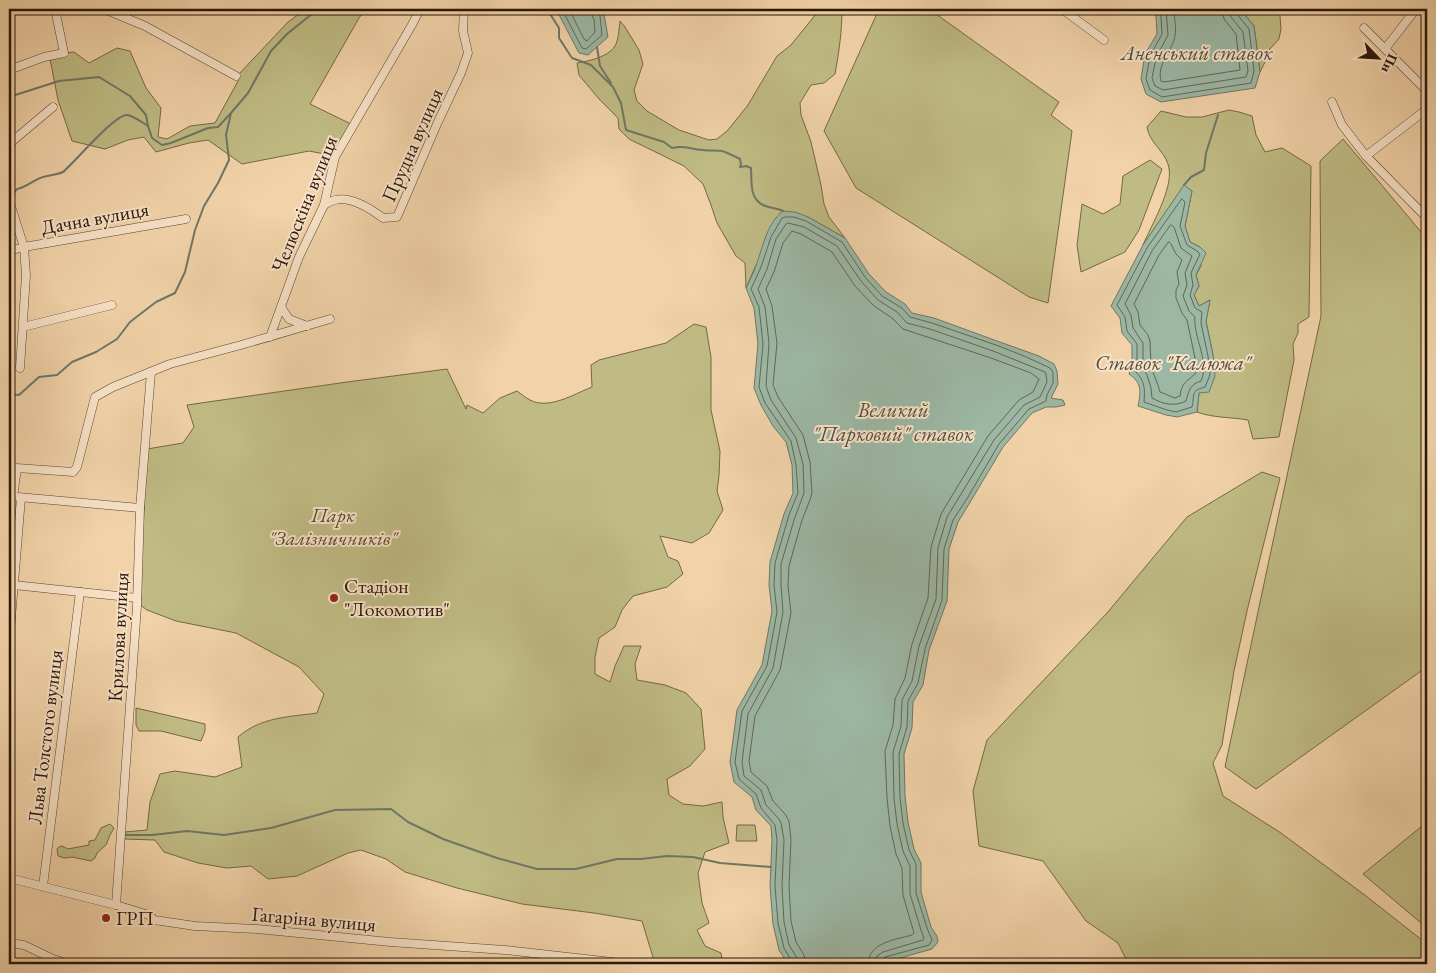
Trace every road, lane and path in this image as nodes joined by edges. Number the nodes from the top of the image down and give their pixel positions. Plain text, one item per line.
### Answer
1 (55, 9) edge
2 (104, 9) edge
3 (420, 9) edge
4 (464, 9) edge
5 (1062, 9) edge
6 (1416, 9) edge
7 (1364, 28) dead end
8 (1104, 40) dead end
9 (1385, 49) junction
10 (9, 70) edge
11 (236, 76) dead end
12 (1427, 91) edge
13 (1332, 102) dead end
14 (53, 107) dead end
15 (1427, 109) edge
16 (9, 144) edge
17 (1366, 156) junction
18 (9, 200) edge
19 (324, 205) junction
20 (1427, 218) edge
21 (186, 219) dead end
22 (24, 247) junction
23 (9, 251) edge
24 (112, 305) dead end
25 (281, 307) junction
26 (330, 319) dead end
27 (308, 326) junction
28 (23, 328) junction
29 (270, 337) junction
30 (20, 368) dead end
31 (151, 372) junction
32 (14, 497) edge
33 (140, 508) junction
34 (14, 585) junction
35 (80, 592) junction
36 (137, 598) junction
37 (9, 643) edge
38 (9, 878) edge
39 (43, 886) junction
40 (116, 905) junction
41 (9, 943) edge
42 (70, 964) edge
43 (622, 964) edge

1 - 10 street
2 - 11 street
3 - 19 street, Челюскіна вулиця
4 - 19 street, Прудна вулиця
5 - 8 street
6 - 9 street
7 - 9 street
9 - 12 street
13 - 17 street
14 - 16 street
15 - 17 street
17 - 20 street
18 - 22 street
19 - 25 street, Челюскіна вулиця
21 - 22 street, Дачна вулиця
22 - 23 street, Дачна вулиця
22 - 28 street
24 - 28 street
25 - 27 street
25 - 29 street, Челюскіна вулиця
26 - 27 street
27 - 29 street
28 - 30 street
29 - 31 street
31 - 32 street
31 - 33 street, Крилова вулиця
32 - 33 street
32 - 34 street
33 - 36 street, Крилова вулиця
34 - 35 street
34 - 37 street
35 - 36 street
35 - 39 street, Льва Толстого вулиця
36 - 40 street, Крилова вулиця
38 - 39 street, Гагаріна вулиця
39 - 40 street, Гагаріна вулиця
40 - 43 street, Гагаріна вулиця
41 - 42 street

